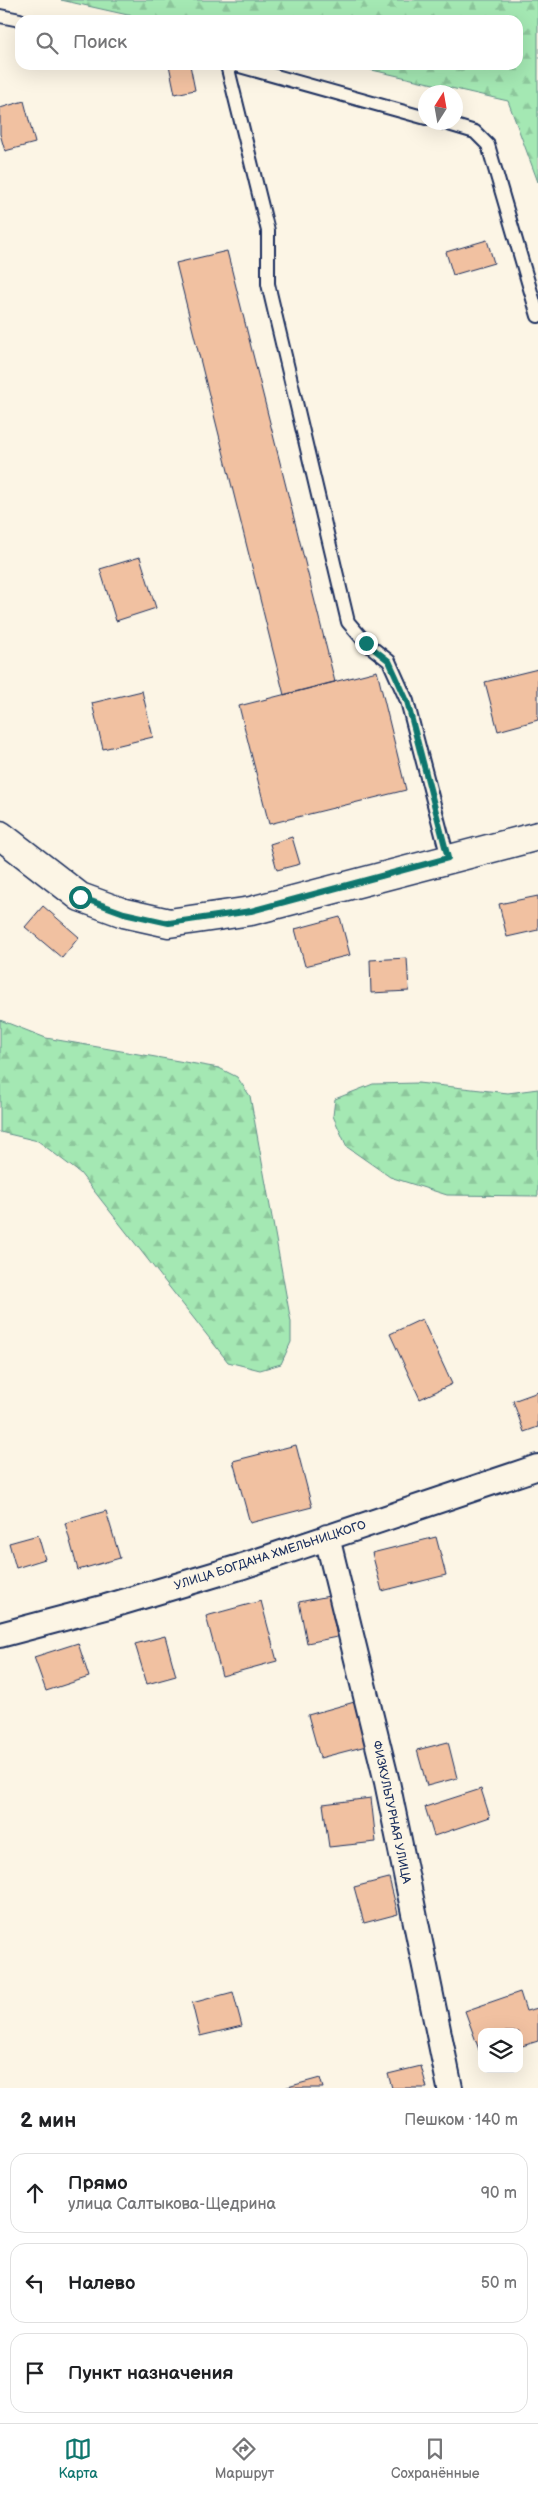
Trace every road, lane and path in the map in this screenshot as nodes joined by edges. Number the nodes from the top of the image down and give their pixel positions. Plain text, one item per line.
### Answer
1 (0, 16) edge
2 (15, 19) edge
3 (228, 70) edge
4 (254, 70) edge
5 (418, 116) edge
6 (463, 128) edge
7 (538, 316) edge
8 (0, 835) edge
9 (538, 836) edge
10 (448, 858) junction
11 (538, 1467) edge
12 (327, 1536) junction
13 (0, 1635) edge
14 (450, 2088) edge

1 - 2 lane
3 - 10 lane
4 - 5 lane
6 - 7 lane
8 - 10 street
9 - 10 street
11 - 12 street, УЛИЦА БОГДАНА ХМЕЛЬНИЦКОГО
12 - 13 street, УЛИЦА БОГДАНА ХМЕЛЬНИЦКОГО
12 - 14 street, ФИЗКУЛЬТУРНАЯ УЛИЦА

